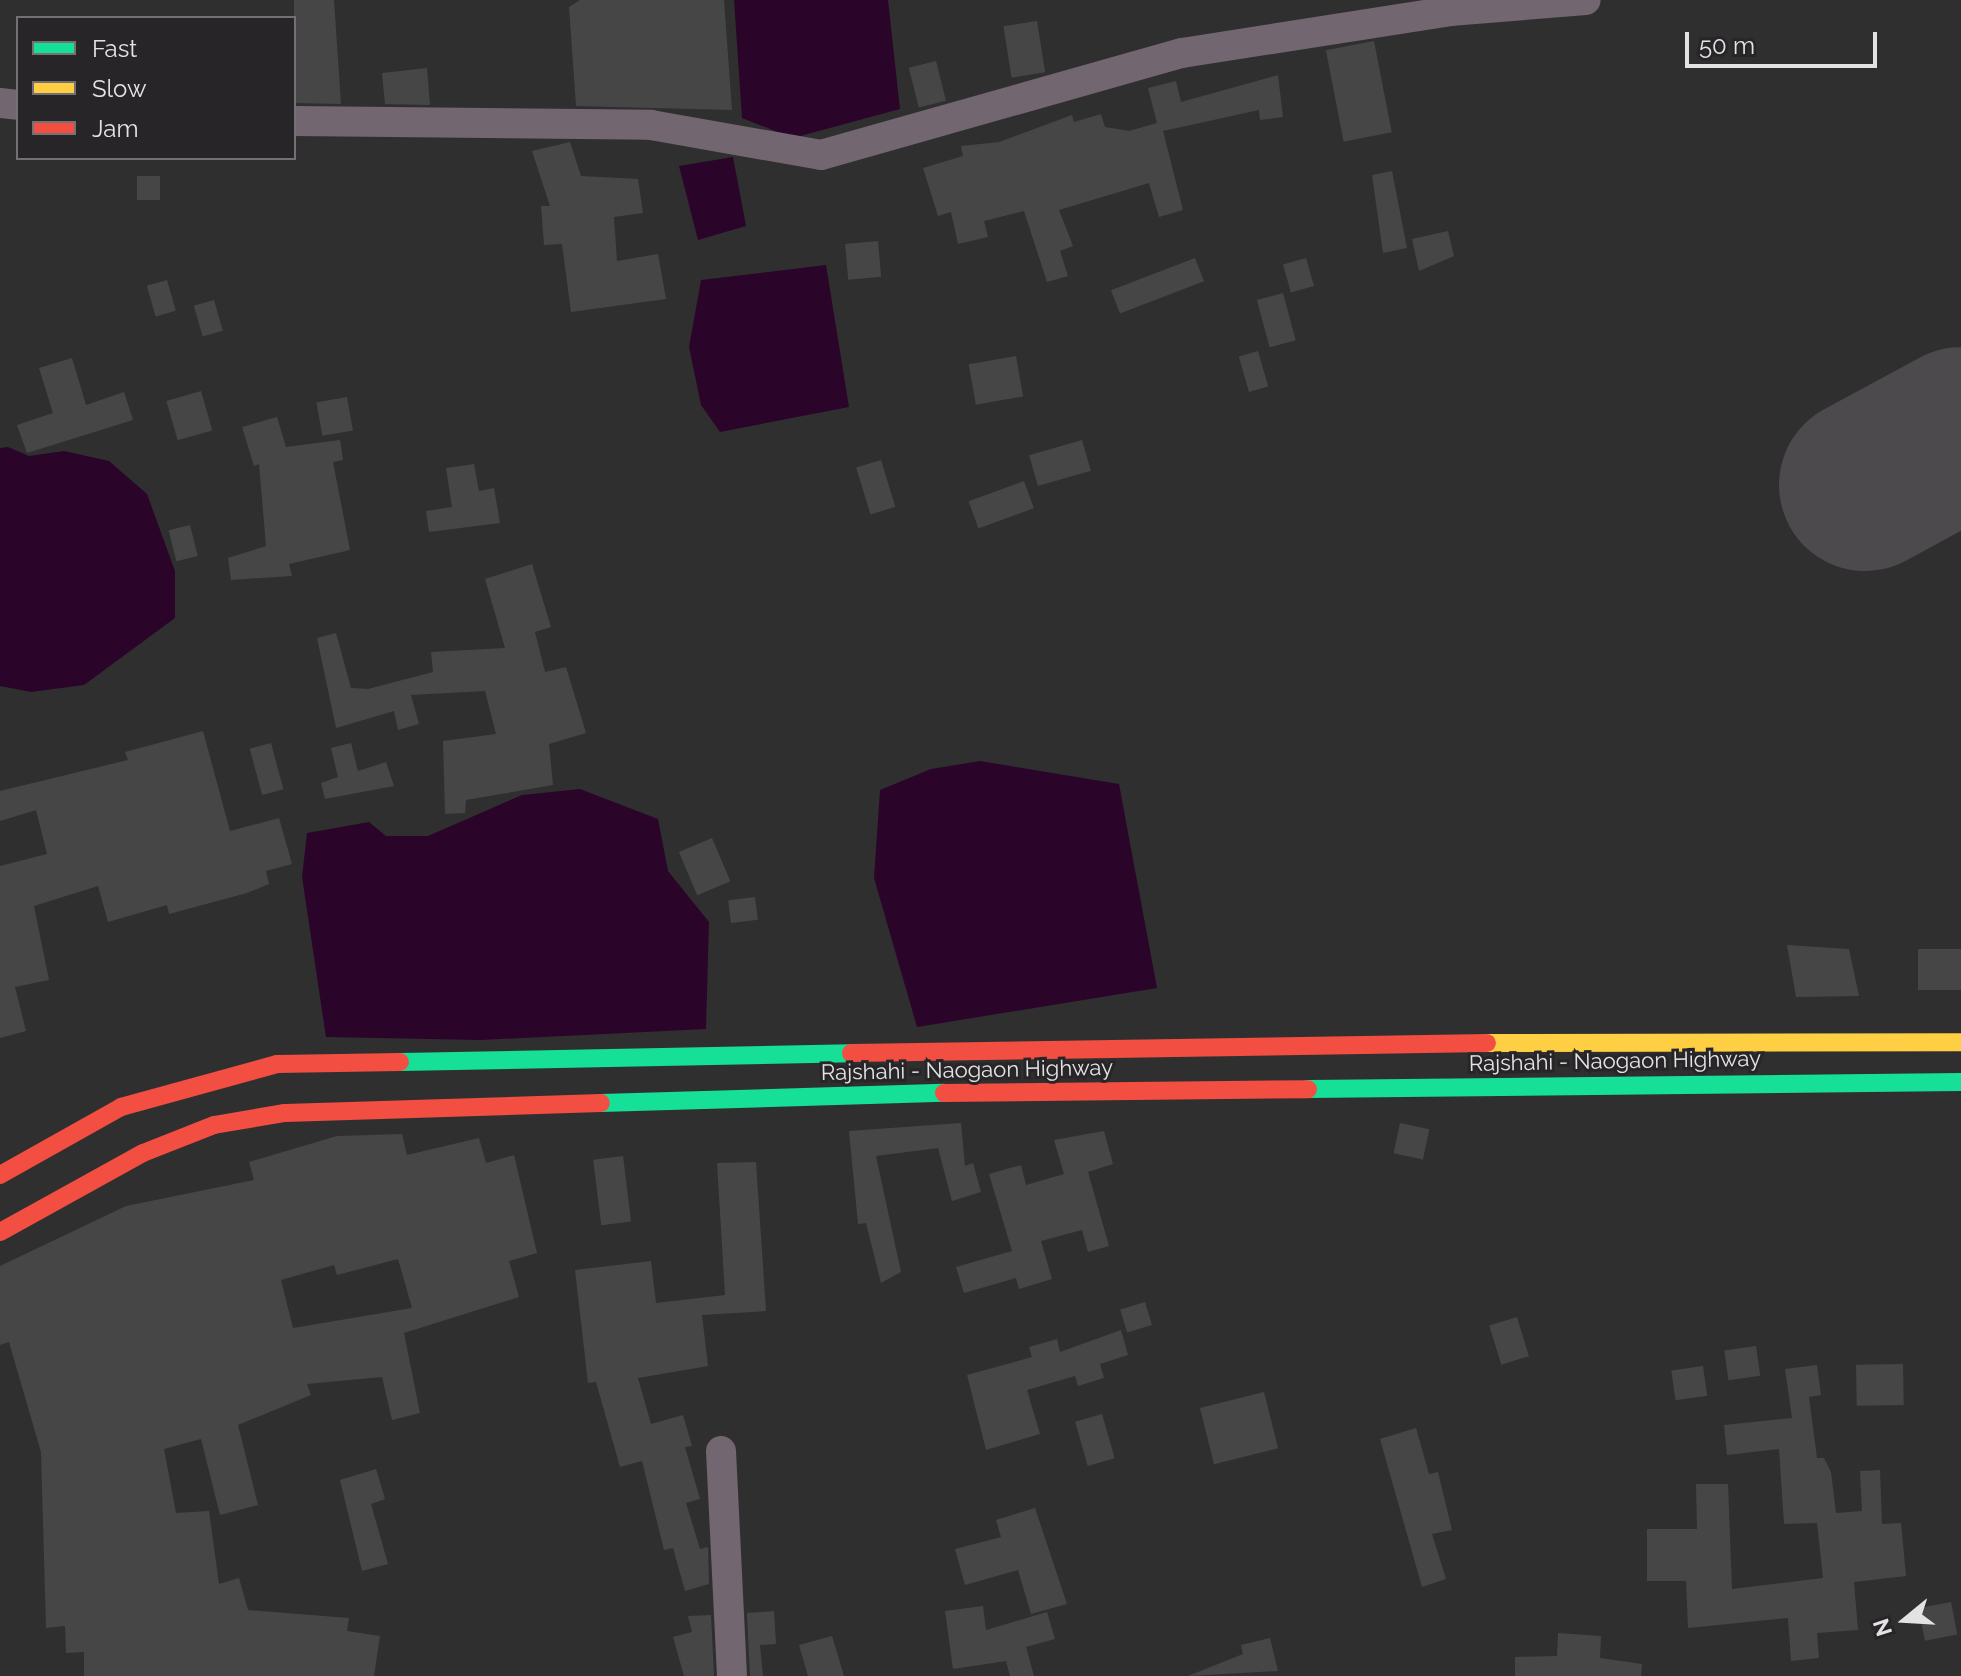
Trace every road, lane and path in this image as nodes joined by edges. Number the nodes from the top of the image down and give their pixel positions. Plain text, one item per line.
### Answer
1 (1586, 0) edge
2 (296, 121) edge
3 (1961, 1042) edge
4 (1961, 1082) edge
5 (0, 1175) edge
6 (0, 1232) edge
7 (721, 1451) dead end
8 (732, 1676) edge

1 - 2 street
3 - 5 main road, Rajshahi - Naogaon Highway
4 - 6 main road, Rajshahi - Naogaon Highway
7 - 8 street

